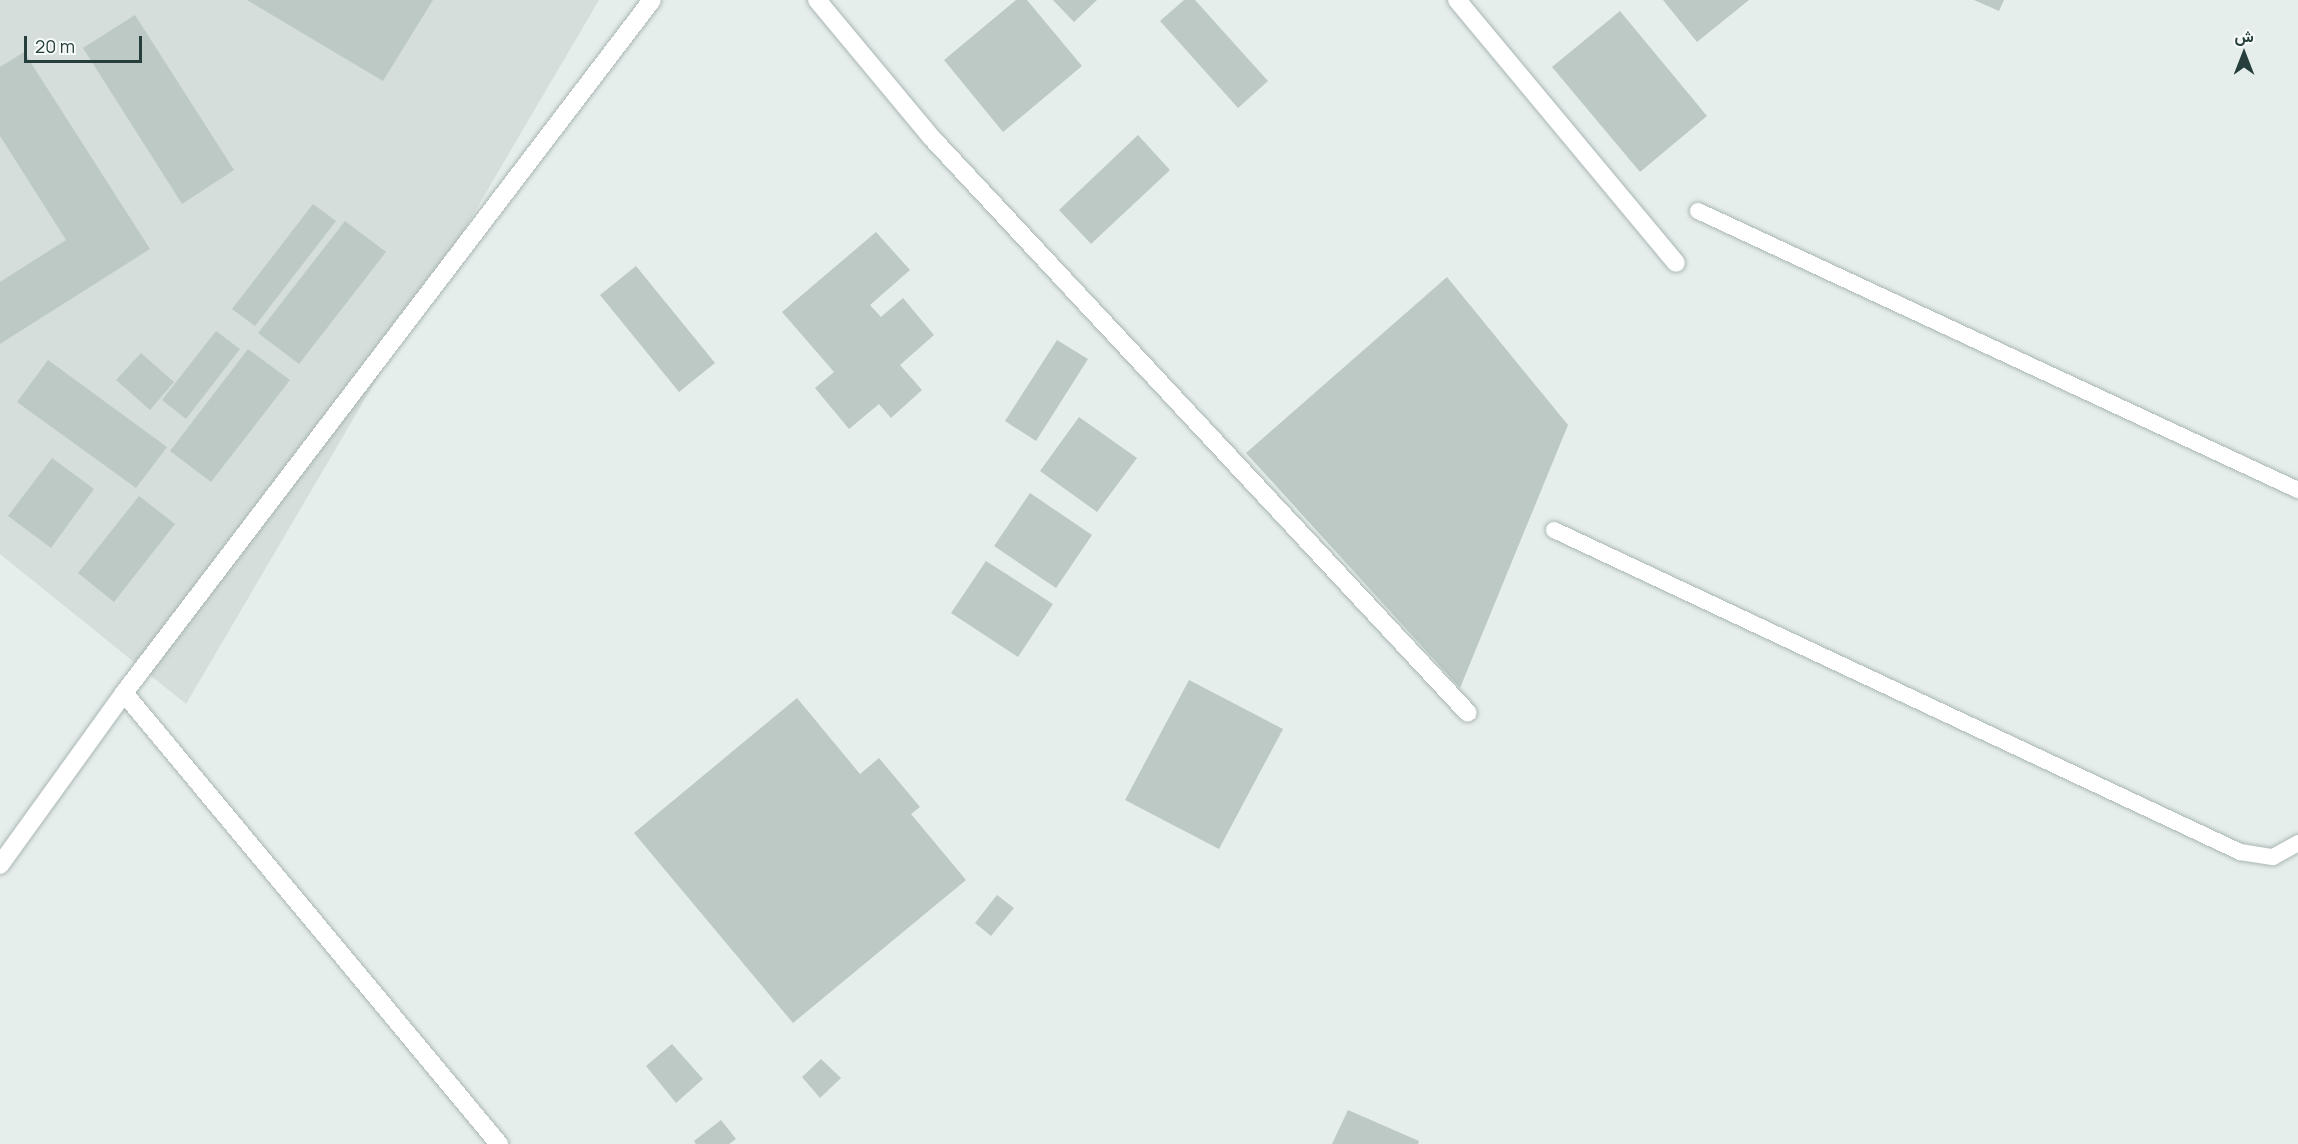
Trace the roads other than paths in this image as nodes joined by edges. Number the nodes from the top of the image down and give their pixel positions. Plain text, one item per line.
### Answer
1 (652, 0) edge
2 (817, 0) edge
3 (1457, 0) edge
4 (1698, 212) dead end
5 (1676, 263) dead end
6 (2298, 490) edge
7 (1554, 530) dead end
8 (124, 693) junction
9 (1467, 713) dead end
10 (2298, 843) edge
11 (0, 864) edge
12 (499, 1144) edge

1 - 8 street
2 - 9 street
3 - 5 street
4 - 6 lane
7 - 10 lane
8 - 11 street
8 - 12 street

